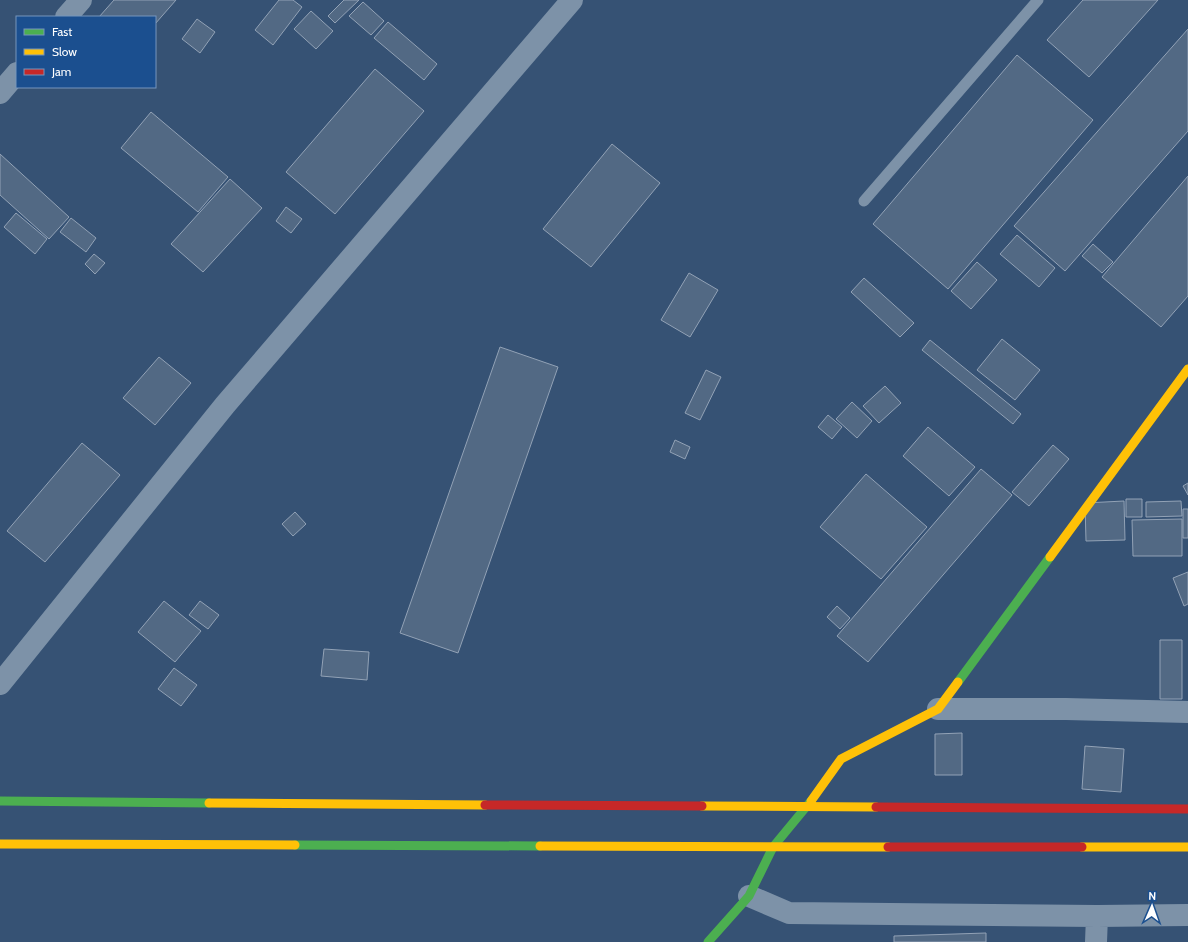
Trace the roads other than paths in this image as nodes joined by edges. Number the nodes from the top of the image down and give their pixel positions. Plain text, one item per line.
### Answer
1 (81, 0) edge
2 (572, 0) edge
3 (1038, 0) edge
4 (67, 16) edge
5 (16, 74) edge
6 (0, 93) edge
7 (864, 201) dead end
8 (1188, 369) edge
9 (0, 684) edge
10 (938, 709) junction
11 (1188, 712) edge
12 (0, 801) edge
13 (807, 807) junction
14 (1188, 809) edge
15 (0, 844) edge
16 (1188, 846) edge
17 (773, 847) junction
18 (748, 896) junction
19 (1188, 914) edge
20 (1097, 916) junction
21 (708, 942) edge
22 (1096, 942) edge

1 - 4 street
2 - 9 street
3 - 7 lane
5 - 6 street
8 - 10 main road
10 - 11 street
10 - 13 main road
12 - 13 main road
13 - 14 main road
13 - 17 main road
15 - 17 main road
16 - 17 main road
17 - 18 main road
18 - 20 street
18 - 21 main road
19 - 20 street
20 - 22 street

